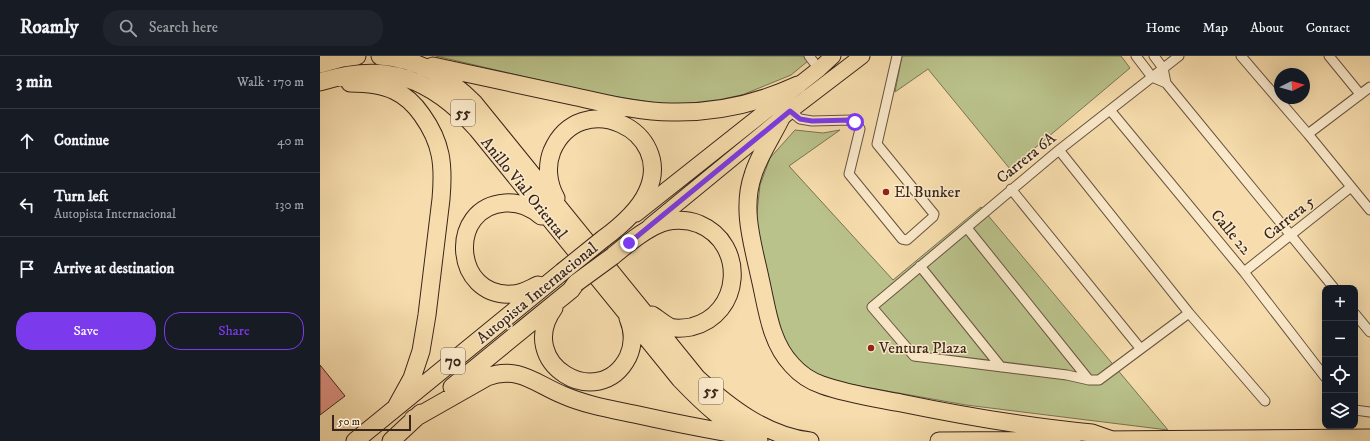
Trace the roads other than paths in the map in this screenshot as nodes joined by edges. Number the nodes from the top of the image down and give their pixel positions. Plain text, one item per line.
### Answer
1 (357, 56) edge
2 (380, 56) edge
3 (809, 56) edge
4 (833, 56) edge
5 (862, 56) edge
6 (896, 56) edge
7 (1136, 56) edge
8 (1154, 56) edge
9 (1178, 56) edge
10 (1241, 56) edge
11 (1329, 56) edge
12 (404, 59) junction
13 (320, 64) edge
14 (1163, 68) junction
15 (819, 69) junction
16 (1152, 77) junction
17 (320, 83) edge
18 (1166, 83) junction
19 (798, 85) junction
20 (1370, 87) edge
21 (1360, 94) junction
22 (1110, 110) junction
23 (785, 115) junction
24 (1308, 134) junction
25 (1058, 150) junction
26 (1352, 187) junction
27 (1011, 189) junction
28 (1370, 210) edge
29 (618, 228) junction
30 (967, 228) junction
31 (567, 229) junction
32 (1291, 236) junction
33 (629, 243) junction
34 (920, 266) junction
35 (1244, 272) junction
36 (557, 276) junction
37 (1332, 285) edge
38 (573, 287) junction
39 (638, 306) junction
40 (621, 307) junction
41 (1189, 312) junction
42 (1358, 318) edge
43 (1370, 332) edge
44 (1140, 348) junction
45 (1001, 367) junction
46 (1322, 373) edge
47 (1089, 380) junction
48 (1265, 401) dead end
49 (396, 407) junction
50 (1358, 410) edge
51 (1370, 412) edge
52 (413, 419) junction
53 (1370, 438) edge
54 (756, 440) edge
55 (1112, 440) edge
56 (355, 441) edge
57 (391, 441) edge
58 (810, 441) edge
59 (939, 441) edge

1 - 13 highway
2 - 12 highway, Anillo Vial Oriental / 55
3 - 15 street
4 - 15 main road, Autopista Internacional / 70
5 - 23 main road, Autopista Internacional / 70
6 - 23 street
7 - 16 street
8 - 14 street
9 - 14 street, Carrera 6A
10 - 24 street
11 - 21 street
12 - 19 highway
12 - 31 highway, Anillo Vial Oriental / 55
14 - 16 street, Carrera 6A
14 - 18 street
15 - 19 main road, Autopista Internacional / 70
16 - 18 street
16 - 22 street, Carrera 6A
17 - 31 highway, Anillo Vial Oriental / 55
17 - 49 highway
18 - 32 street
19 - 29 main road, Autopista Internacional / 70
20 - 21 street
21 - 24 street
22 - 25 street, Carrera 6A
22 - 35 street, Calle 22
23 - 33 main road, Autopista Internacional / 70
23 - 55 highway
24 - 26 street
25 - 27 street, Carrera 6A
25 - 41 street
26 - 28 street
26 - 32 street, Carrera 5
27 - 30 street, Carrera 6A
27 - 44 street
29 - 31 highway
29 - 36 highway, Autopista Internacional / 70, bridge
30 - 34 street, Carrera 6A
30 - 47 street
31 - 36 highway
31 - 39 highway, Anillo Vial Oriental / 55
31 - 40 highway, Anillo Vial Oriental / 55
32 - 35 street, Carrera 5
32 - 37 street
33 - 38 highway, Autopista Internacional / 70, bridge
33 - 39 highway
34 - 45 street
34 - 45 street, Carrera 6A
35 - 46 street, Calle 22
36 - 49 highway, Autopista Internacional / 70
38 - 40 highway
38 - 52 highway, Autopista Internacional / 70
39 - 58 highway, Anillo Vial Oriental / 55
40 - 54 highway, Anillo Vial Oriental / 55
41 - 44 street
41 - 48 street
42 - 43 street
44 - 47 street
45 - 47 street
49 - 56 highway, Autopista Internacional / 70
50 - 51 street
52 - 54 highway
52 - 57 highway, Autopista Internacional / 70
53 - 55 highway
55 - 59 highway

